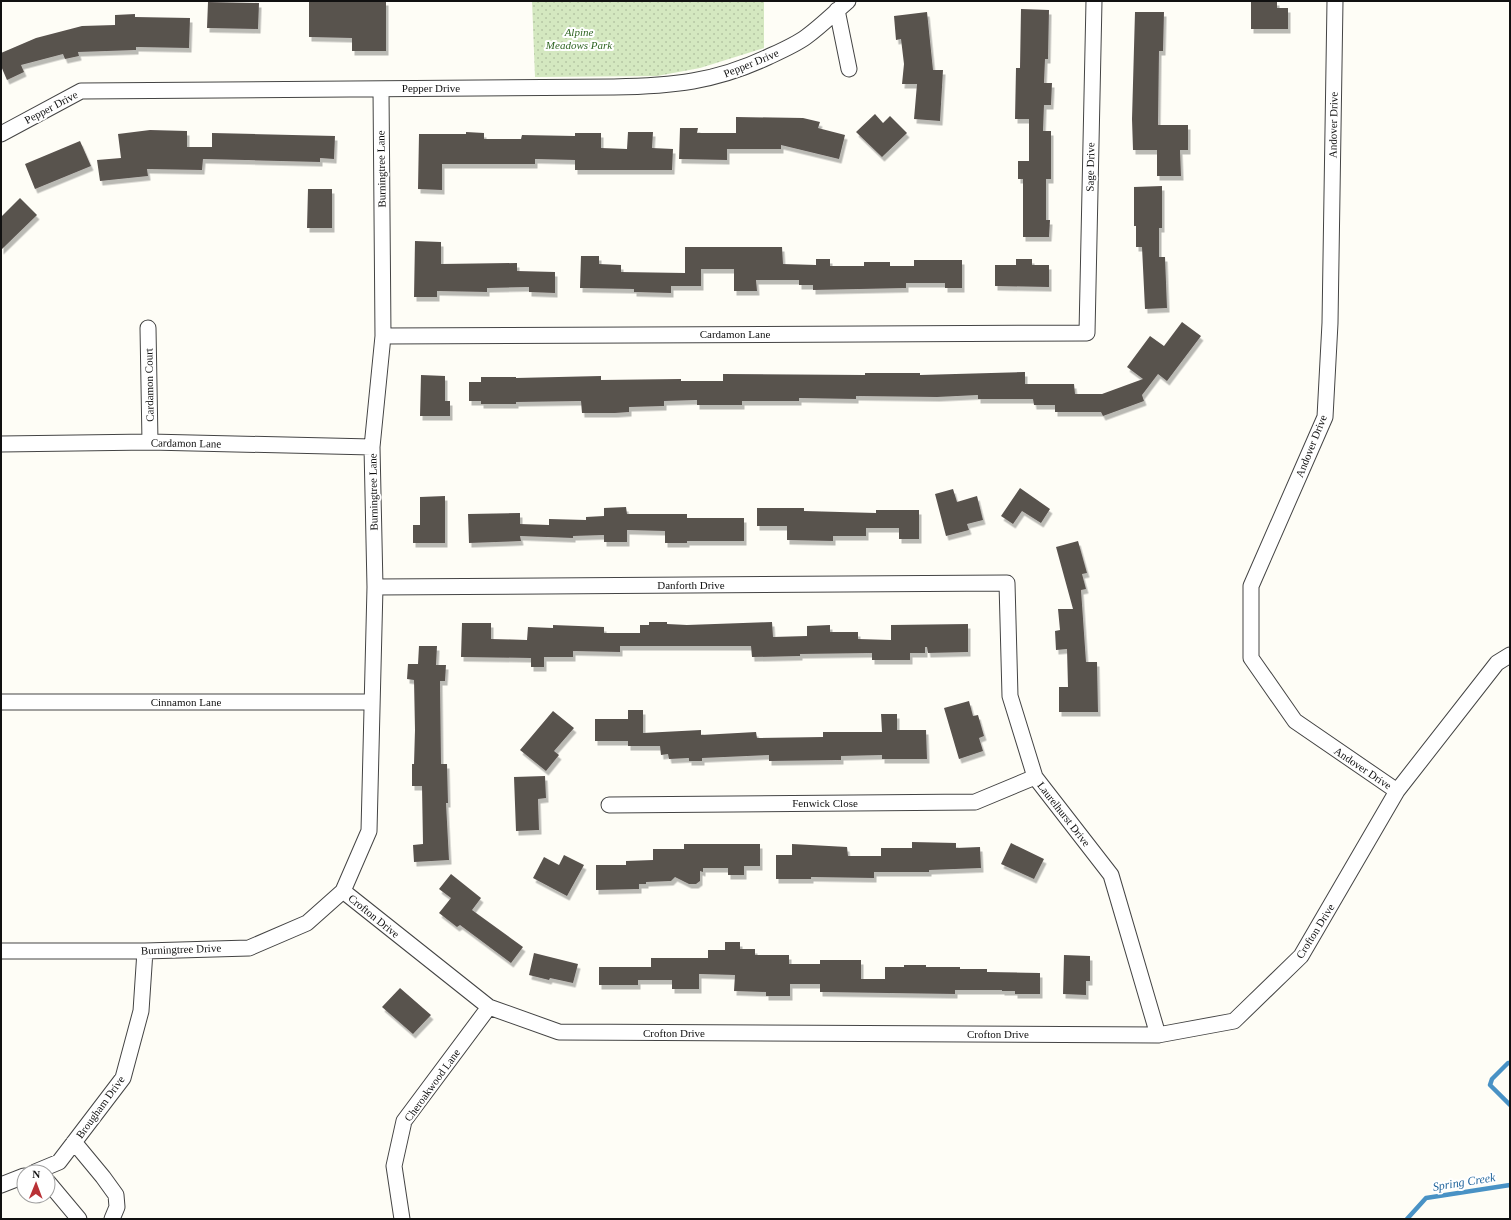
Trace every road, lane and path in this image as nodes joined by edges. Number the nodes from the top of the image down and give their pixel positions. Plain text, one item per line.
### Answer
1 (1094, 1) edge
2 (1335, 1) edge
3 (843, 6) edge
4 (849, 68) dead end
5 (380, 89) junction
6 (1, 134) edge
7 (148, 328) dead end
8 (1087, 332) joint
9 (383, 336) junction
10 (150, 442) junction
11 (1, 444) edge
12 (372, 447) junction
13 (1008, 583) joint
14 (375, 587) junction
15 (1510, 655) edge
16 (1, 702) edge
17 (372, 702) junction
18 (1035, 777) junction
19 (1397, 791) junction
20 (609, 805) dead end
21 (343, 891) junction
22 (1, 951) edge
23 (145, 951) junction
24 (489, 1007) junction
25 (1158, 1035) junction
26 (74, 1142) junction
27 (56, 1164) edge
28 (16, 1179) edge
29 (1, 1186) edge
30 (56, 1192) edge
31 (79, 1219) edge
32 (112, 1219) edge
33 (402, 1219) edge

1 - 8 street, Sage Drive
2 - 19 street, Andover Drive
3 - 4 street
3 - 5 street, Pepper Drive
5 - 6 street, Pepper Drive
5 - 9 street, Burningtree Lane
7 - 10 street, Cardamon Court
8 - 9 street, Cardamon Lane
9 - 12 street, Burningtree Lane
10 - 11 street, Cardamon Lane
10 - 12 street, Cardamon Lane
12 - 14 street, Burningtree Lane
13 - 14 street, Danforth Drive
13 - 18 street, Laurelhurst Drive
14 - 17 street, Burningtree Lane
15 - 19 street, Crofton Drive
16 - 17 street, Cinnamon Lane
17 - 21 street, Burningtree Lane
18 - 20 street, Fenwick Close
18 - 25 street, Laurelhurst Drive
19 - 25 street, Crofton Drive
21 - 23 street, Burningtree Drive
21 - 24 street, Crofton Drive
22 - 23 street, Burningtree Drive
23 - 26 street, Brougham Drive
24 - 25 street, Crofton Drive
24 - 33 street, Cheroakwood Lane
26 - 27 street, Brougham Drive
26 - 32 street
28 - 29 street
30 - 31 street

